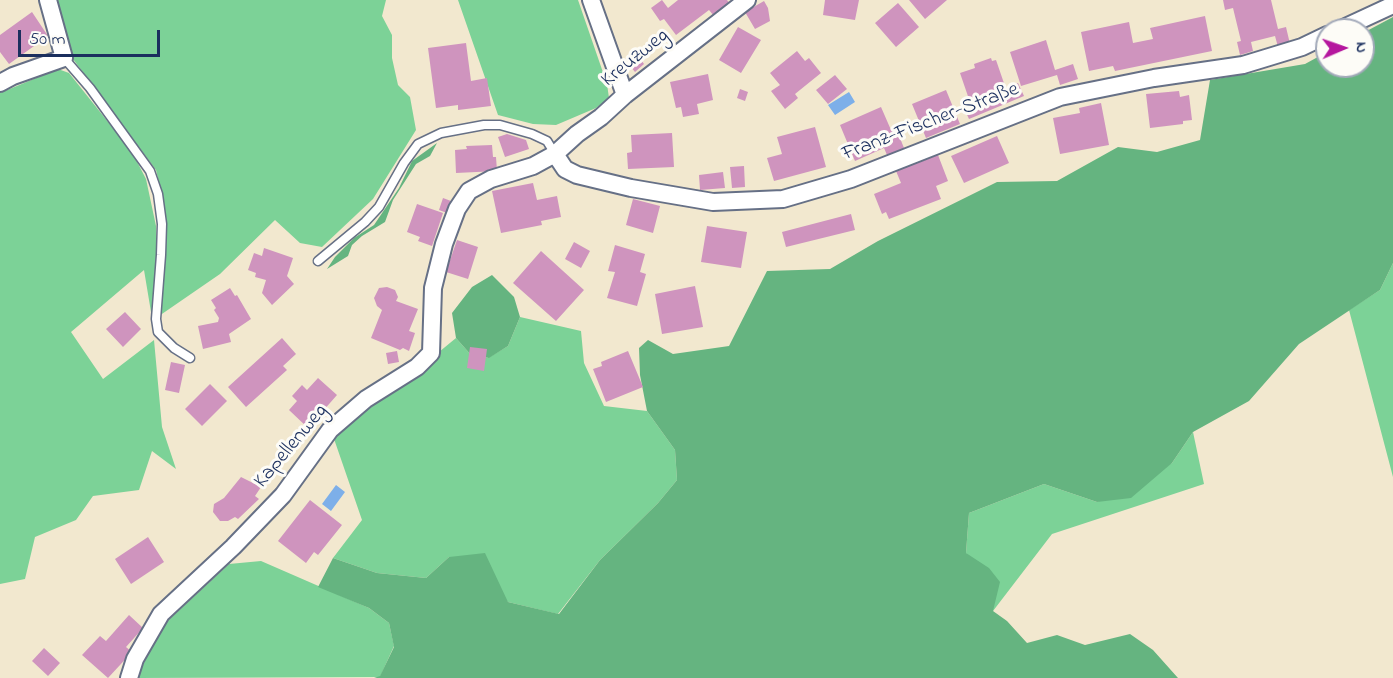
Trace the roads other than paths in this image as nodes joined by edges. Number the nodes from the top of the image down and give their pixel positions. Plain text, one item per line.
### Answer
1 (48, 0) edge
2 (591, 0) edge
3 (747, 0) edge
4 (1393, 5) edge
5 (1365, 18) edge
6 (1315, 41) edge
7 (64, 58) junction
8 (0, 83) edge
9 (625, 95) junction
10 (555, 154) junction
11 (318, 261) dead end
12 (189, 358) dead end
13 (129, 678) edge

1 - 7 street
2 - 9 street
3 - 9 street, Kreuzweg
4 - 5 street
6 - 10 street, Franz-Fischer-Straße
7 - 8 street
7 - 12 lane
9 - 10 street, Kreuzweg
10 - 11 lane
10 - 13 street, Kapellenweg

